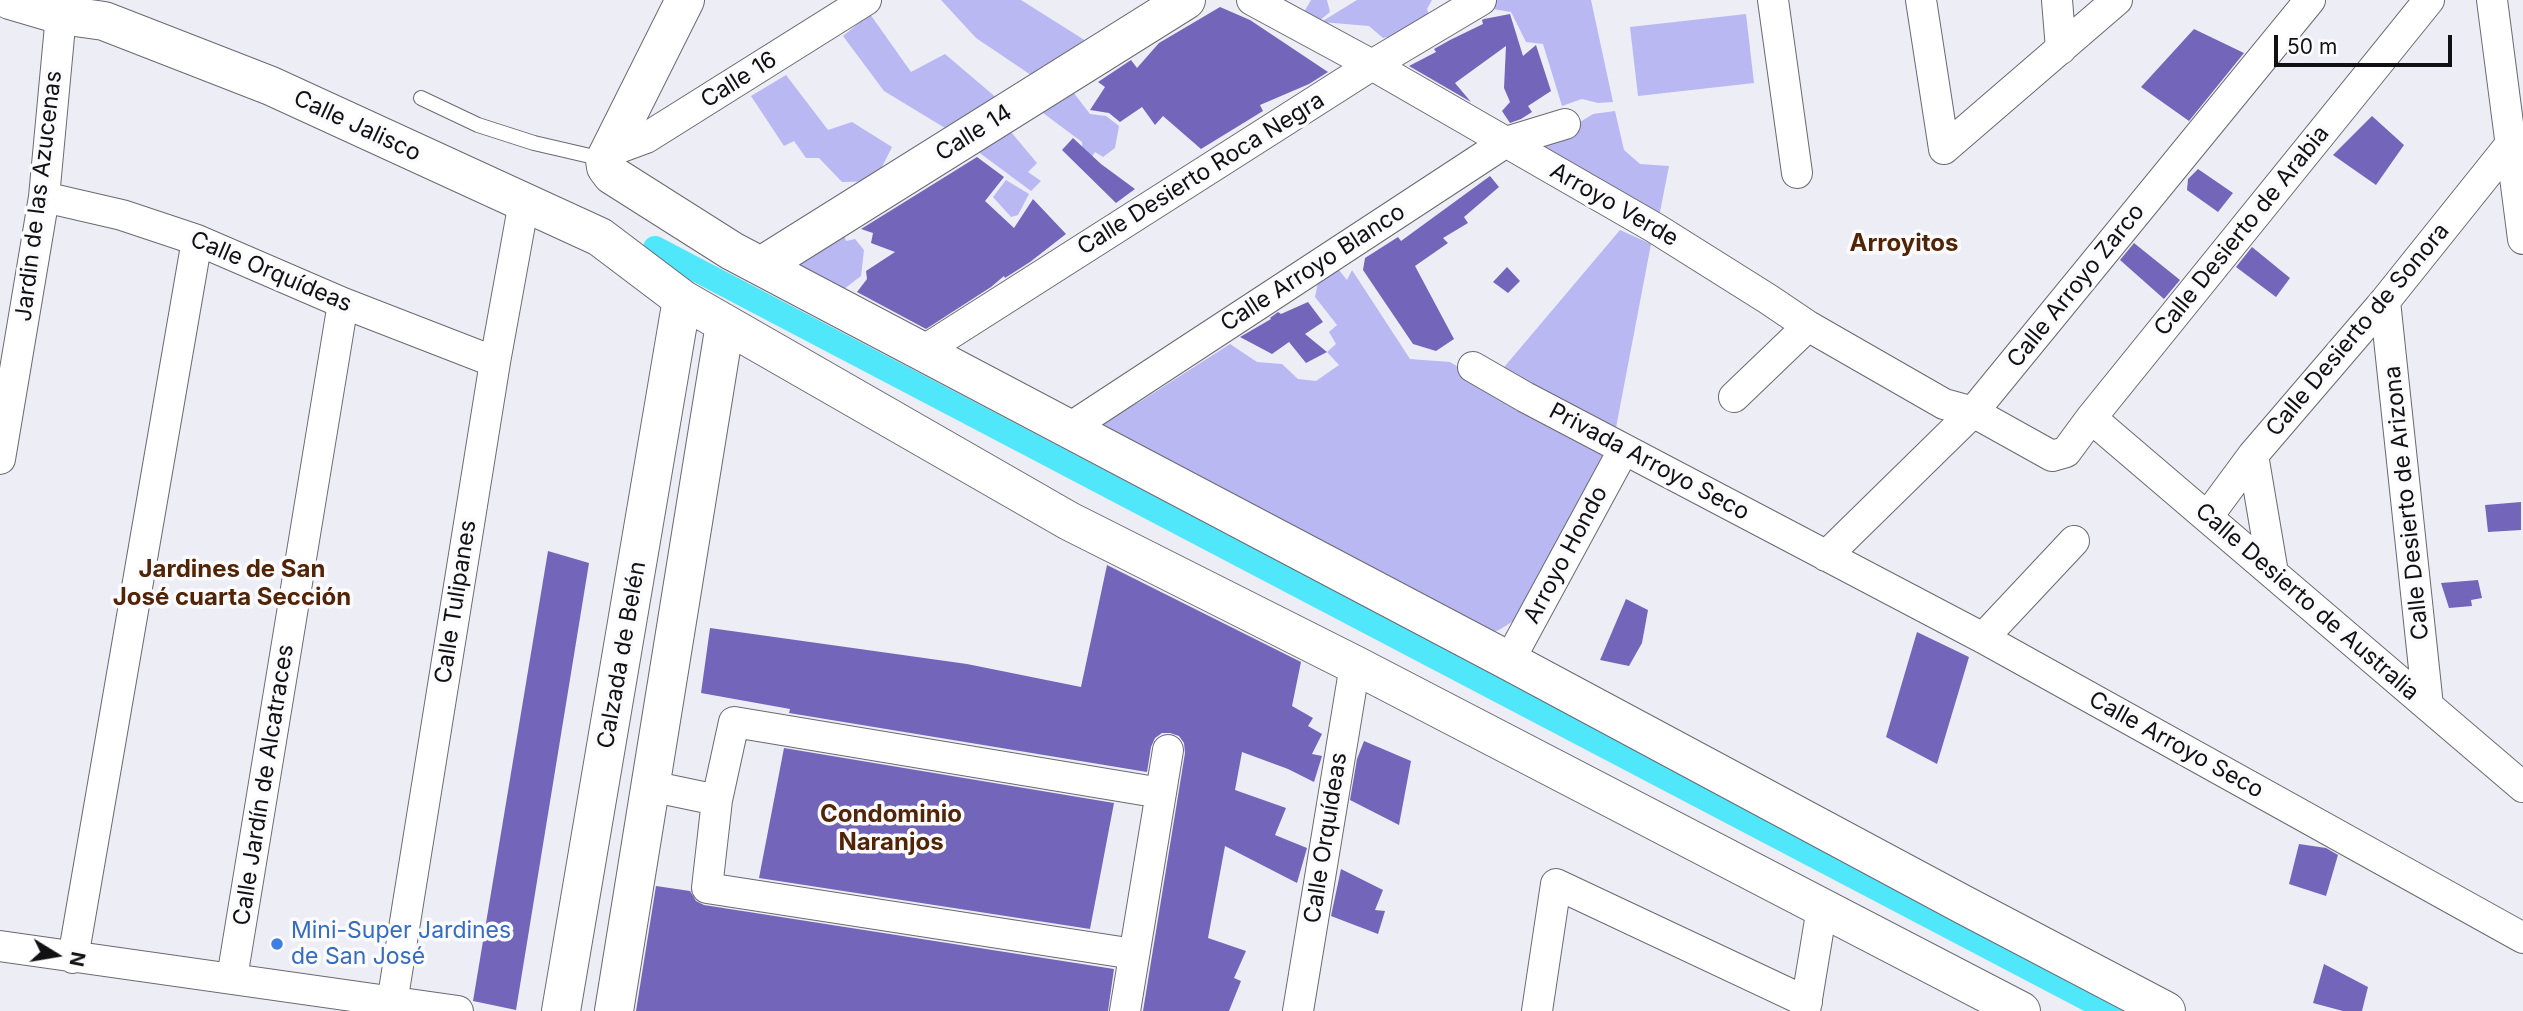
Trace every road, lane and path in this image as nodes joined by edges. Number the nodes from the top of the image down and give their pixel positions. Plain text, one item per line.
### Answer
1 (10, 0) edge
2 (684, 0) edge
3 (866, 0) edge
4 (1186, 0) edge
5 (1252, 0) edge
6 (1481, 0) edge
7 (1773, 0) edge
8 (1921, 0) edge
9 (2057, 0) edge
10 (2117, 0) edge
11 (2310, 0) edge
12 (2429, 0) edge
13 (2492, 0) edge
14 (829, 8) edge
15 (61, 15) junction
16 (2061, 49) junction
17 (1371, 65) junction
18 (421, 98) dead end
19 (1565, 124) dead end
20 (1506, 142) junction
21 (2510, 145) junction
22 (606, 159) junction
23 (1795, 160) dead end
24 (44, 197) junction
25 (524, 202) junction
26 (2523, 239) edge
27 (197, 240) junction
28 (761, 266) junction
29 (682, 299) junction
30 (2385, 301) junction
31 (343, 303) junction
32 (725, 324) junction
33 (1808, 326) junction
34 (923, 351) junction
35 (495, 362) junction
36 (1473, 367) dead end
37 (1734, 397) dead end
38 (1973, 412) junction
39 (2091, 418) junction
40 (1068, 429) junction
41 (1624, 449) junction
42 (2253, 455) junction
43 (2052, 456) joint
44 (0, 460) edge
45 (2208, 516) junction
46 (2074, 541) dead end
47 (1826, 556) junction
48 (2273, 573) junction
49 (1983, 638) junction
50 (1509, 661) junction
51 (1355, 665) junction
52 (615, 697) junction
53 (663, 705) junction
54 (2428, 706) junction
55 (1168, 750) dead end
56 (650, 786) junction
57 (2523, 787) edge
58 (1161, 793) junction
59 (717, 800) junction
60 (1822, 908) junction
61 (2523, 938) edge
62 (0, 946) edge
63 (1134, 954) junction
64 (73, 958) junction
65 (232, 978) junction
66 (1977, 999) edge
67 (391, 1003) junction
68 (1806, 1007) edge
69 (458, 1011) edge
70 (561, 1011) edge
71 (614, 1011) edge
72 (1125, 1011) edge
73 (1298, 1011) edge
74 (1537, 1011) edge
75 (2021, 1011) edge
76 (2166, 1011) edge

1 - 15 street, Calle Jalisco
2 - 22 street
3 - 14 street, Calle 16
4 - 28 street, Calle 14
5 - 17 street, Arroyo Verde
6 - 17 street, Calle Desierto Roca Negra
7 - 23 street
8 - 16 street
9 - 16 street
10 - 16 street
11 - 38 street, Calle Arroyo Zarco
12 - 39 street, Calle Desierto de Arabia
13 - 21 street
14 - 22 street, Calle 16
15 - 24 street, Jardin de las Azucenas
15 - 25 street, Calle Jalisco
17 - 20 street, Arroyo Verde
17 - 34 street, Calle Desierto Roca Negra
18 - 22 lane
19 - 20 street, Calle Arroyo Blanco
20 - 33 street, Arroyo Verde
20 - 40 street, Calle Arroyo Blanco
21 - 26 street
21 - 30 street, Calle Desierto de Sonora
22 - 28 street
24 - 27 street, Calle Orquídeas
24 - 44 street, Jardin de las Azucenas
25 - 29 street, Calle Jalisco
25 - 35 street, Calle Tulipanes
27 - 31 street, Calle Orquídeas
27 - 64 street
28 - 34 street
29 - 32 street, Calle Jalisco
29 - 52 street, Calzada de Belén
30 - 42 street, Calle Desierto de Sonora
30 - 54 street, Calle Desierto de Arizona
31 - 35 street, Calle Orquídeas
31 - 65 street, Calle Jardín de Alcatraces
32 - 51 street, Calle Jalisco
32 - 53 street, Calzada de Belén
33 - 37 street
33 - 38 street, Arroyo Verde
34 - 40 street
35 - 67 street, Calle Tulipanes
36 - 41 street, Privada Arroyo Seco
38 - 43 street, Arroyo Verde
38 - 47 street, Calle Arroyo Zarco
39 - 43 street, Calle Desierto de Arabia
39 - 45 street, Calle Desierto de Australia
40 - 50 street
41 - 47 street, Privada Arroyo Seco
41 - 50 street, Arroyo Hondo
42 - 45 street, Calle Desierto de Sonora
42 - 48 street
45 - 48 street, Calle Desierto de Australia
46 - 49 street
47 - 49 street, Calle Arroyo Seco
48 - 54 street, Calle Desierto de Australia
49 - 61 street, Calle Arroyo Seco
50 - 76 street
51 - 60 street, Calle Jalisco
51 - 73 street, Calle Orquídeas
52 - 53 street
52 - 70 street, Calzada de Belén
53 - 56 street, Calzada de Belén
54 - 57 street, Calle Desierto de Australia
55 - 58 street
56 - 59 street
56 - 71 street, Calzada de Belén
58 - 59 street
58 - 63 street
59 - 63 street
60 - 66 street, Calle Jalisco
60 - 68 street
62 - 64 street
63 - 72 street
64 - 65 street
65 - 67 street
66 - 75 street, Calle Jalisco
67 - 69 street
68 - 74 street

